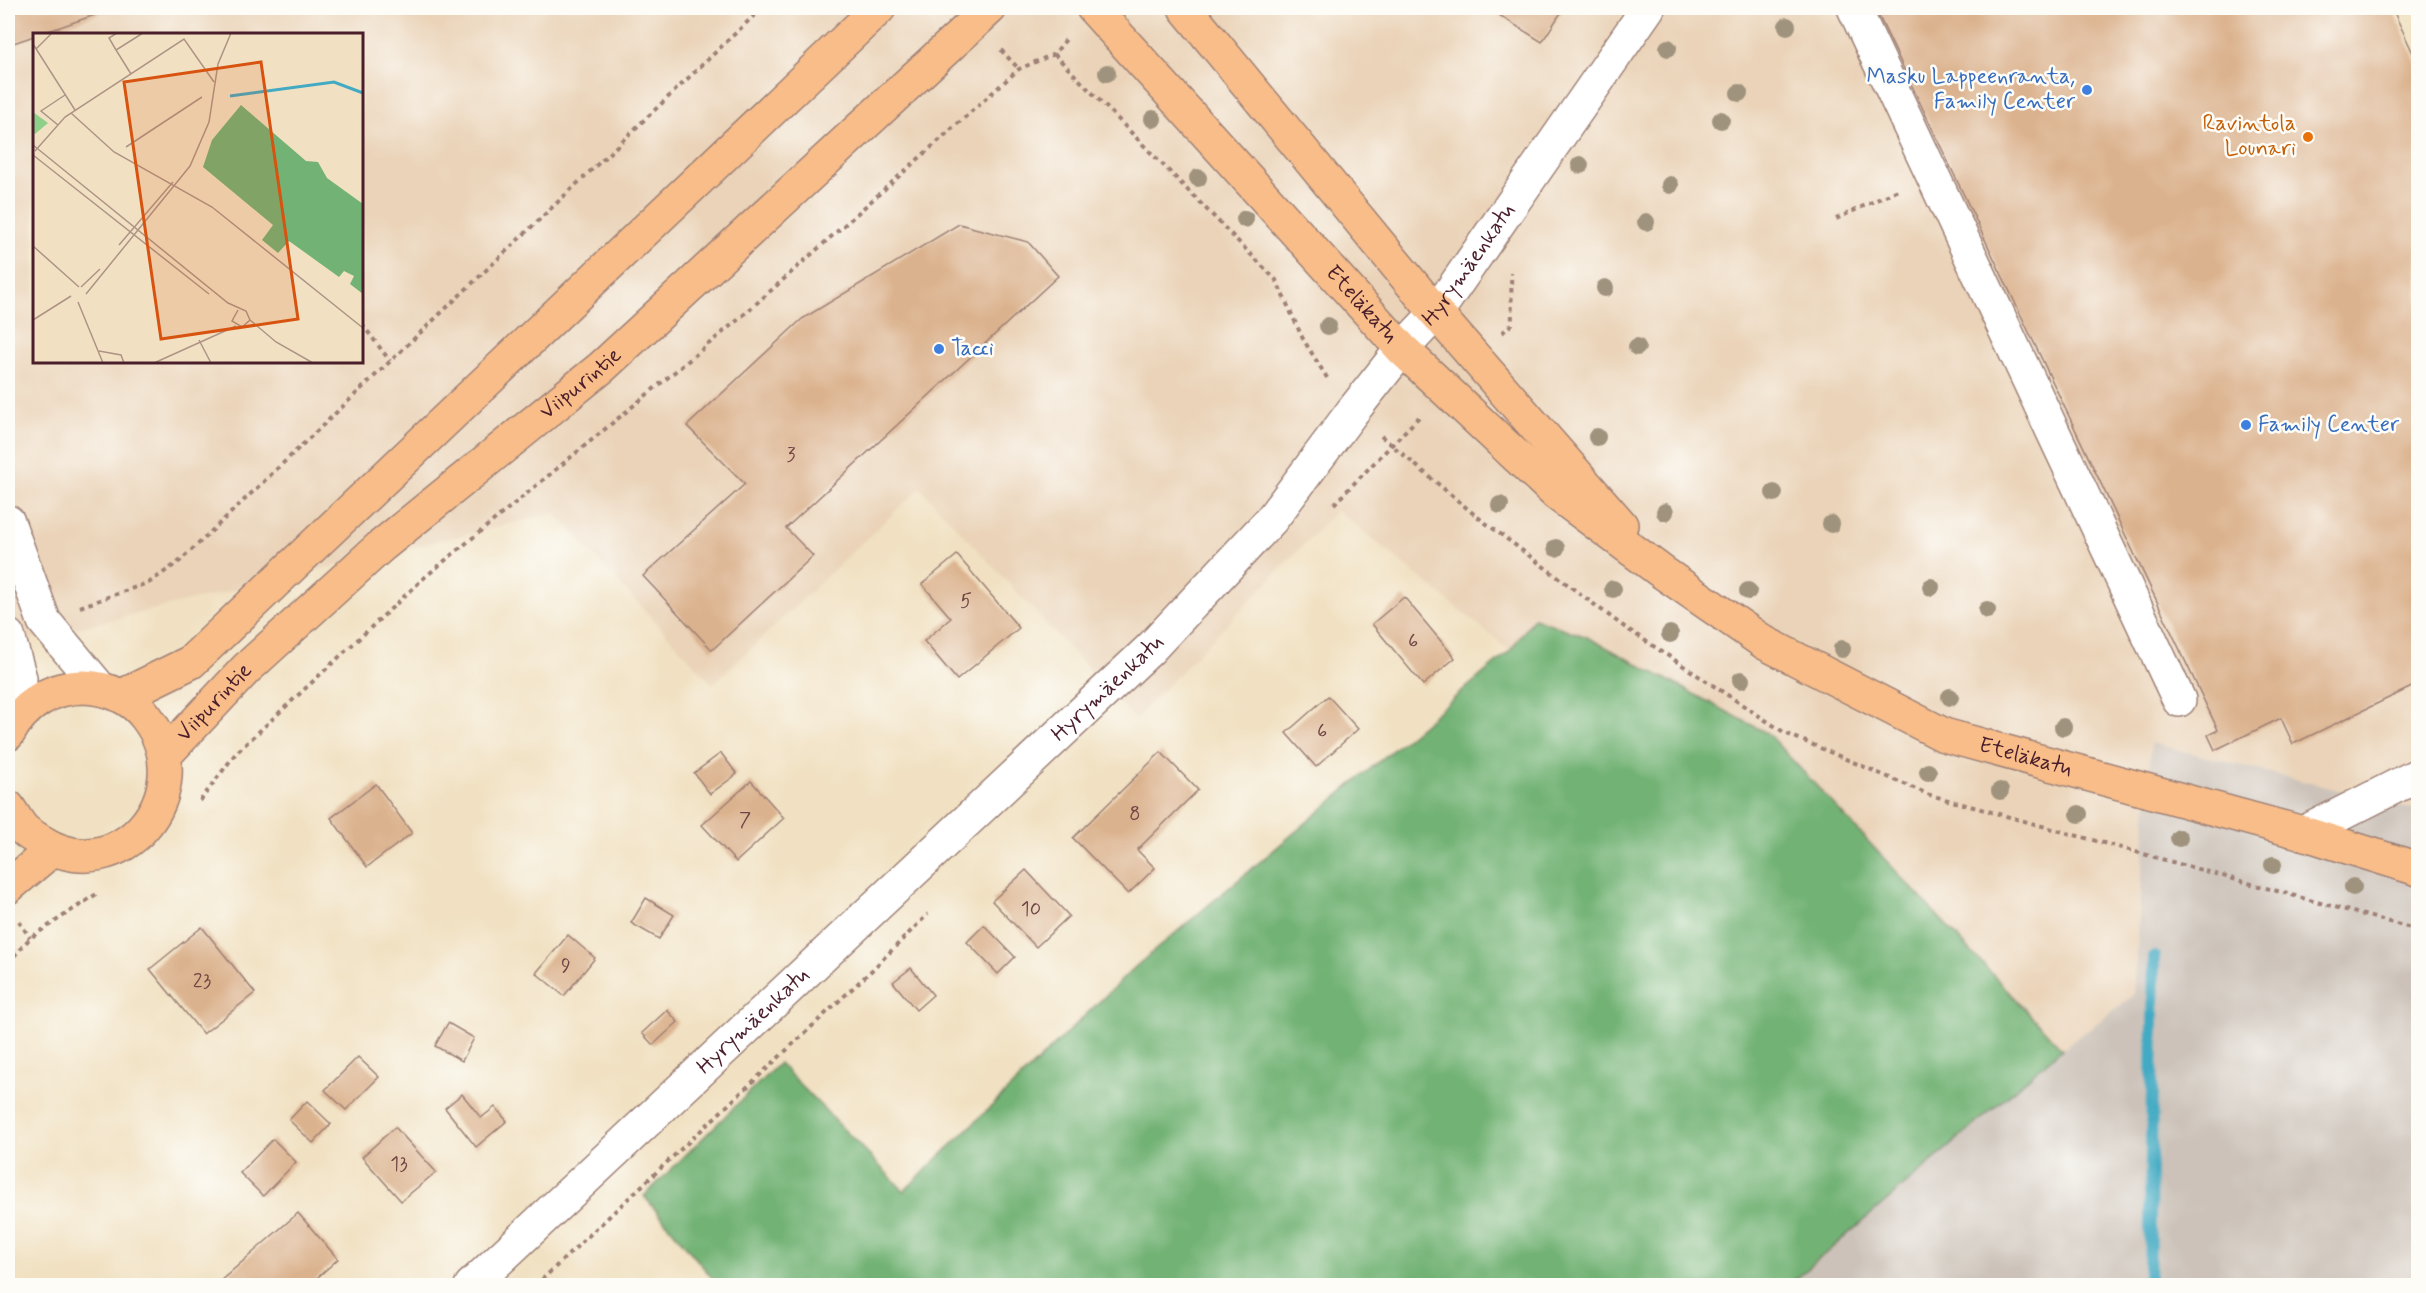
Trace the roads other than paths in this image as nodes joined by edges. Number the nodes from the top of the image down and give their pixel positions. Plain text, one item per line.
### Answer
1 (879, 8) edge
2 (990, 8) edge
3 (1093, 8) edge
4 (1185, 8) edge
5 (1648, 8) edge
6 (1854, 8) edge
7 (1436, 313) junction
8 (1402, 349) junction
9 (8, 522) edge
10 (1662, 572) junction
11 (8, 636) edge
12 (111, 692) junction
13 (2179, 700) dead end
14 (11, 726) edge
15 (165, 755) junction
16 (2418, 775) edge
17 (8, 807) edge
18 (2303, 833) junction
19 (53, 849) junction
20 (2418, 869) edge
21 (8, 887) edge
22 (471, 1286) edge

1 - 12 main road, Viipurintie
2 - 15 main road, Viipurintie
3 - 8 main road, Eteläkatu
4 - 7 main road, Eteläkatu
5 - 7 street, Hyrymäenkatu
6 - 13 street
7 - 8 street, Hyrymäenkatu
7 - 10 main road, Eteläkatu
8 - 10 main road, Eteläkatu
8 - 22 street, Hyrymäenkatu
9 - 12 street
10 - 18 main road, Eteläkatu
11 - 14 street
12 - 14 main road
12 - 15 main road
15 - 19 main road
16 - 18 street
17 - 19 main road
18 - 20 main road, Eteläkatu
19 - 21 main road

